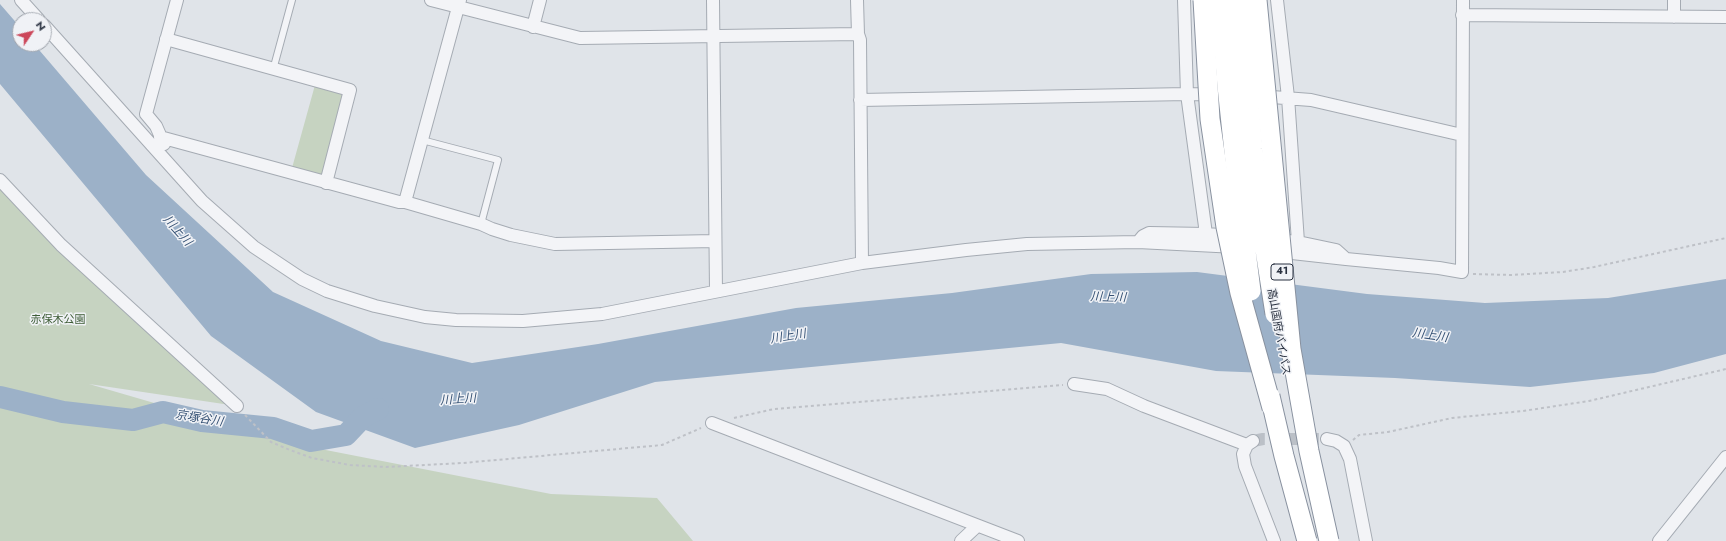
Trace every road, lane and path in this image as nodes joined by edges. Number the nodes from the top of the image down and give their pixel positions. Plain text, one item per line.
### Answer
1 (21, 0) edge
2 (177, 0) edge
3 (292, 0) edge
4 (431, 0) edge
5 (540, 0) edge
6 (713, 0) edge
7 (857, 0) edge
8 (1184, 0) edge
9 (1203, 0) edge
10 (1221, 0) edge
11 (1239, 0) edge
12 (1257, 0) edge
13 (1277, 0) edge
14 (1462, 0) edge
15 (1674, 0) edge
16 (459, 4) edge
17 (32, 12) edge
18 (1462, 15) junction
19 (1674, 17) junction
20 (1726, 17) edge
21 (533, 27) junction
22 (52, 34) edge
23 (858, 34) junction
24 (714, 36) junction
25 (166, 39) junction
26 (273, 70) junction
27 (1187, 94) junction
28 (1288, 97) junction
29 (860, 100) junction
30 (1462, 135) junction
31 (160, 137) junction
32 (422, 140) junction
33 (174, 170) junction
34 (0, 180) edge
35 (326, 183) junction
36 (405, 202) junction
37 (481, 224) junction
38 (1252, 226) junction
39 (1206, 234) junction
40 (1726, 238) edge
41 (715, 241) junction
42 (1138, 242) junction
43 (1298, 242) junction
44 (1346, 259) junction
45 (862, 263) junction
46 (1462, 272) junction
47 (716, 291) junction
48 (1726, 369) edge
49 (1074, 384) joint
50 (237, 406) joint
51 (1272, 408) junction
52 (712, 423) junction
53 (1328, 439) tunnel mouth
54 (1344, 446) junction
55 (1726, 457) edge
56 (977, 526) junction
57 (961, 541) edge
58 (1018, 541) edge
59 (1274, 541) edge
60 (1307, 541) edge
61 (1328, 541) edge
62 (1366, 541) edge
63 (1659, 541) edge

1 - 17 street
2 - 25 street
3 - 26 lane
4 - 16 street
5 - 21 street
6 - 24 street
7 - 23 street
8 - 27 street
9 - 51 highway, 41, bridge
10 - 38 highway, 高山国府バイパス / 41, bridge
11 - 38 highway, 高山国府バイパス / 41, bridge
12 - 61 highway, 41, bridge
13 - 28 street
14 - 18 street
15 - 19 street
16 - 21 street
16 - 32 street
18 - 19 street
18 - 30 street
19 - 20 street
21 - 24 street
22 - 33 street
23 - 24 street
23 - 29 street
24 - 41 street
25 - 26 street
25 - 31 street
26 - 35 street
27 - 28 street
27 - 29 street
27 - 39 street
28 - 30 street
28 - 43 street
29 - 45 street
30 - 46 street
31 - 33 street
31 - 35 street
32 - 36 street
32 - 37 lane
33 - 47 street
34 - 50 street
35 - 36 street
36 - 37 street
37 - 41 street
38 - 51 highway, 高山国府バイパス / 41, bridge
38 - 61 highway, 高山国府バイパス / 41, bridge
39 - 42 street
39 - 43 street
40 - 46 path
41 - 47 street
42 - 44 street
42 - 45 street
43 - 44 street
44 - 46 street
45 - 47 street
48 - 54 path
49 - 52 path
49 - 59 street
50 - 52 path
51 - 60 highway, 高山国府バイパス / 41, bridge
52 - 56 street
53 - 54 street
54 - 62 street
55 - 63 street
56 - 57 street
56 - 58 street

